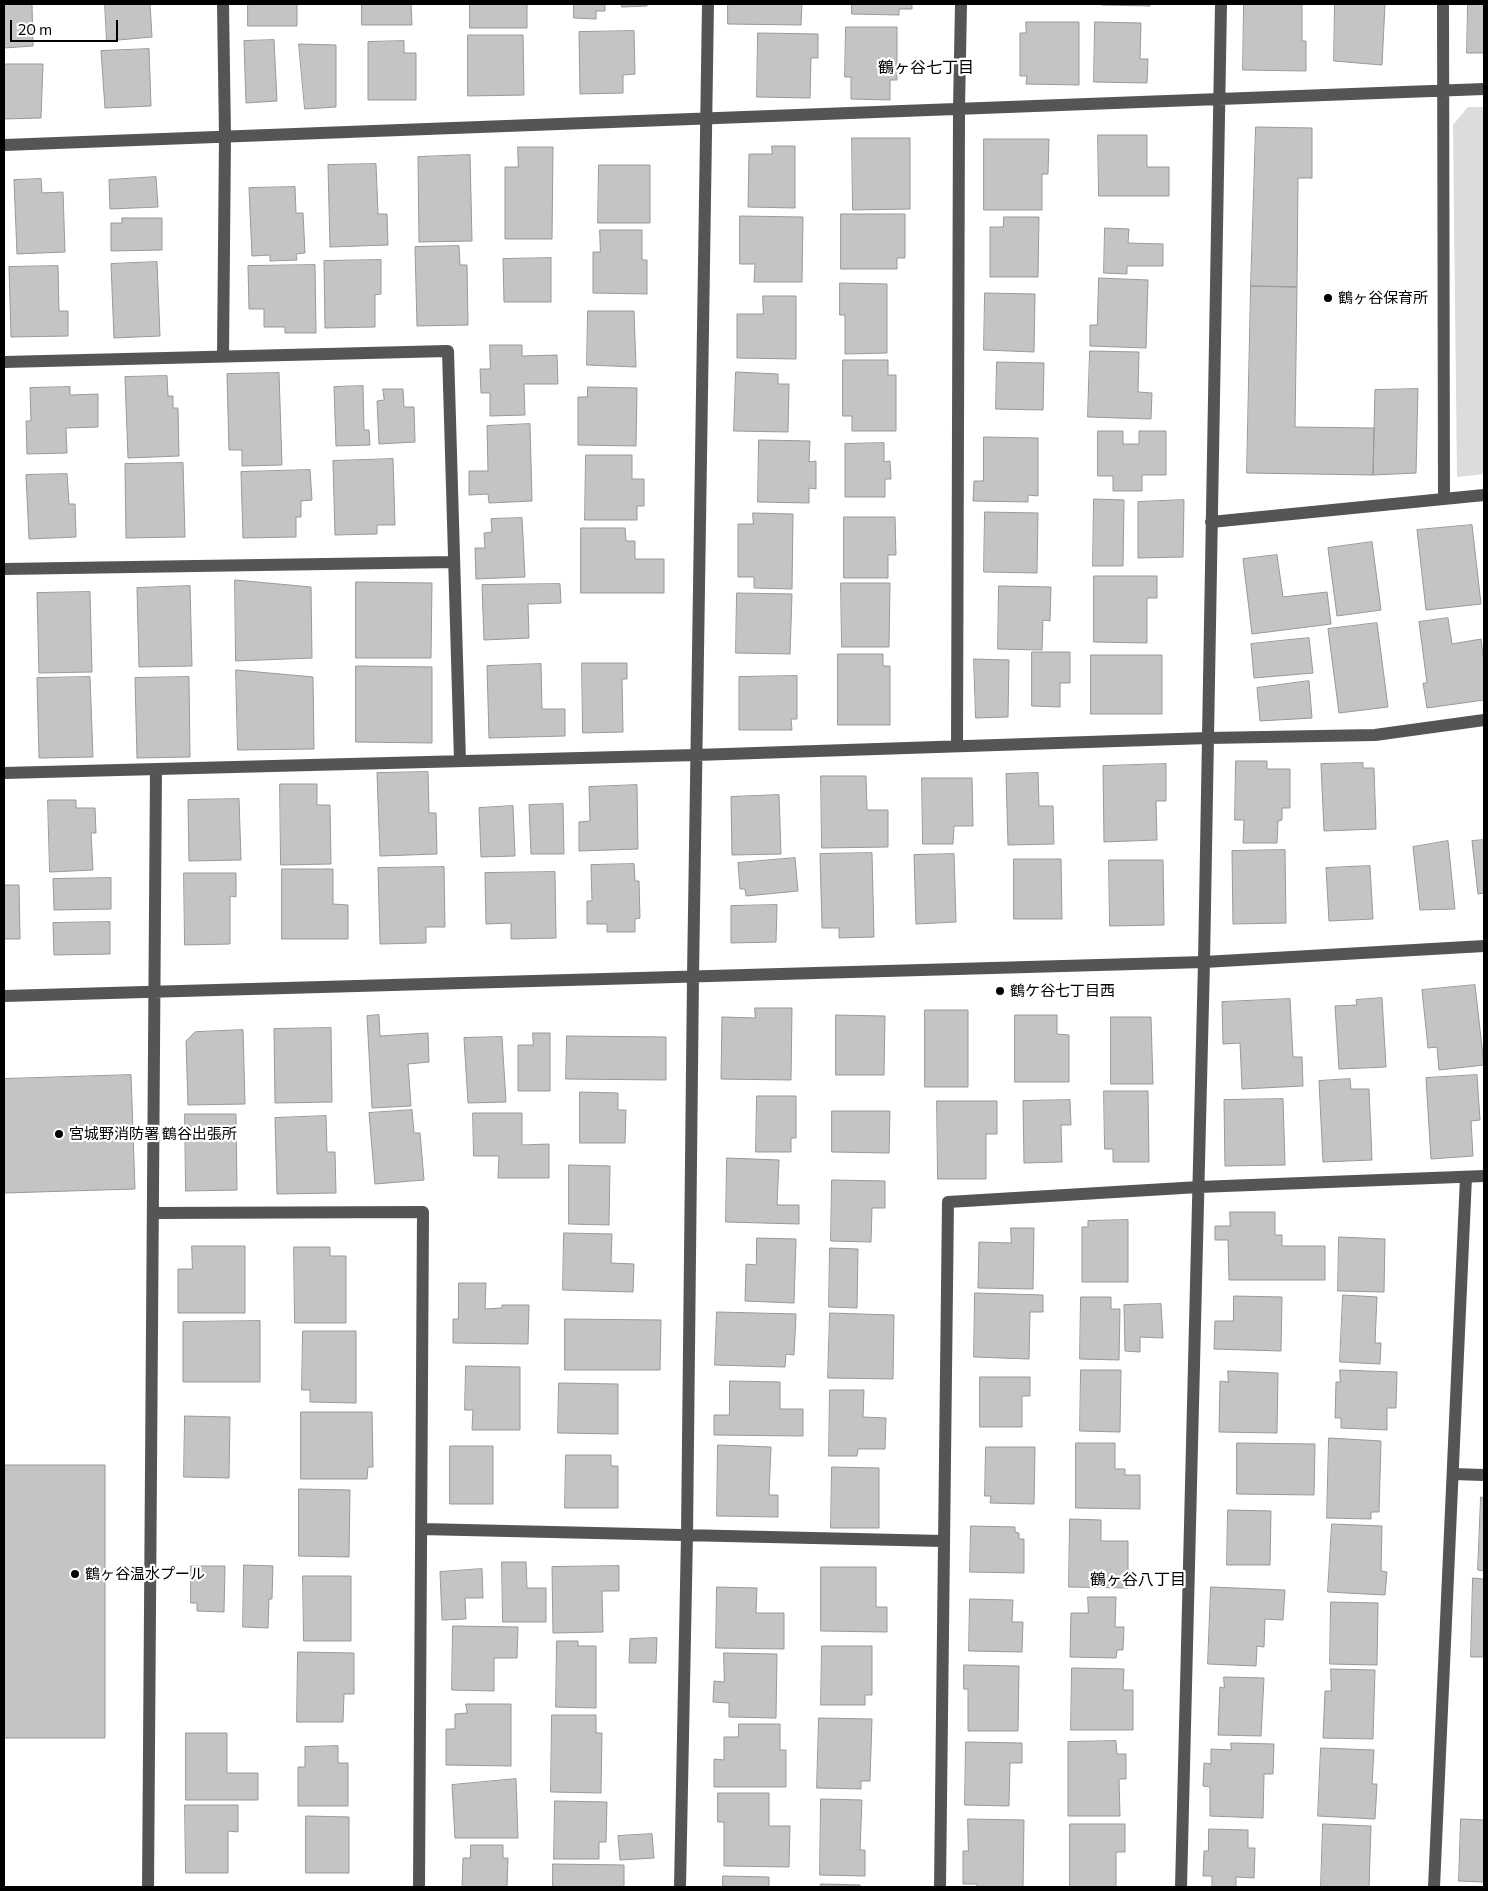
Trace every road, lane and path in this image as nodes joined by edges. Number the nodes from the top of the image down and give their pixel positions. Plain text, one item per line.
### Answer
1 (224, 4) edge
2 (708, 4) edge
3 (960, 4) edge
4 (1221, 4) edge
5 (1443, 4) edge
6 (1484, 88) edge
7 (1443, 90) junction
8 (1218, 99) junction
9 (959, 108) junction
10 (706, 118) junction
11 (225, 136) junction
12 (4, 145) edge
13 (223, 356) junction
14 (4, 362) edge
15 (1484, 495) edge
16 (1444, 499) junction
17 (1211, 522) junction
18 (454, 562) junction
19 (4, 569) edge
20 (1484, 720) edge
21 (1208, 738) junction
22 (957, 746) junction
23 (696, 755) junction
24 (460, 761) junction
25 (156, 769) junction
26 (4, 773) edge
27 (1484, 946) edge
28 (1204, 962) junction
29 (693, 976) junction
30 (154, 991) junction
31 (4, 996) edge
32 (1484, 1176) edge
33 (1466, 1177) junction
34 (1199, 1187) junction
35 (153, 1213) junction
36 (1452, 1474) junction
37 (1484, 1475) edge
38 (421, 1528) junction
39 (687, 1535) junction
40 (943, 1541) junction
41 (148, 1887) edge
42 (419, 1887) edge
43 (680, 1887) edge
44 (940, 1887) edge
45 (1181, 1887) edge
46 (1434, 1887) edge

1 - 11 street
2 - 10 street
3 - 9 street
4 - 8 street
5 - 7 street
6 - 7 street
7 - 8 street
7 - 16 street
8 - 9 street
8 - 17 street
9 - 10 street
9 - 22 street
10 - 11 street
10 - 23 street
11 - 12 street
11 - 13 street
13 - 14 street
13 - 18 street
15 - 16 street
16 - 17 street
17 - 21 street
18 - 19 street
18 - 24 street
20 - 21 street
21 - 22 street
21 - 28 street
22 - 23 street
23 - 24 street
23 - 29 street
24 - 25 street
25 - 26 street
25 - 30 street
27 - 28 street
28 - 29 street
28 - 34 street
29 - 30 street
29 - 39 street
30 - 31 street
30 - 35 street
32 - 33 street
33 - 34 street
33 - 36 street
34 - 40 street
34 - 45 street
35 - 38 street
35 - 41 street
36 - 37 street
36 - 46 street
38 - 39 street
38 - 42 street
39 - 40 street
39 - 43 street
40 - 44 street

